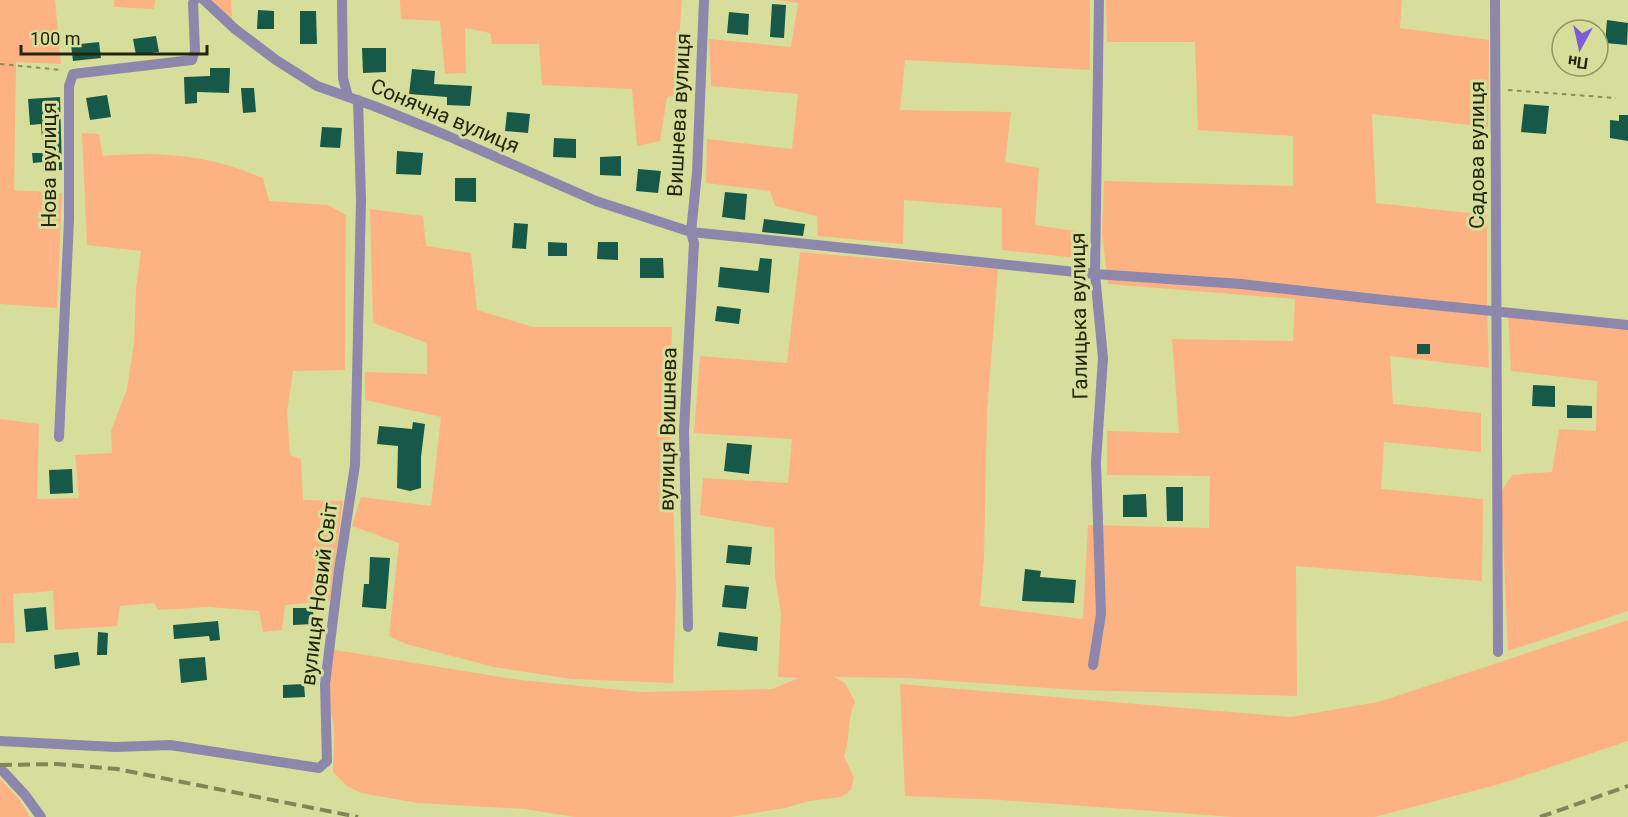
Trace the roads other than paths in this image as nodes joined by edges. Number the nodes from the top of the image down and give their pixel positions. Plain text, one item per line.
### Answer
1 (195, 0) edge
2 (204, 0) edge
3 (342, 0) edge
4 (704, 0) edge
5 (1099, 0) edge
6 (1495, 0) edge
7 (353, 99) junction
8 (691, 232) junction
9 (1095, 274) junction
10 (1497, 311) junction
11 (1628, 325) edge
12 (59, 437) dead end
13 (688, 627) dead end
14 (1498, 652) dead end
15 (1093, 665) dead end
16 (0, 741) edge
17 (0, 768) edge
18 (41, 817) edge

1 - 12 street, Нова вулиця
2 - 7 street, Сонячна вулиця
3 - 7 street
4 - 8 street, Вишнева вулиця
5 - 9 street, Галицька вулиця
6 - 10 street, Садова вулиця
7 - 8 street, Сонячна вулиця
7 - 16 street, вулиця Новий Світ
8 - 9 street, Сонячна вулиця
8 - 13 street, вулиця Вишнева
9 - 10 street, Сонячна вулиця
9 - 15 street, Галицька вулиця
10 - 11 street, Сонячна вулиця
10 - 14 street, Садова вулиця
17 - 18 street

